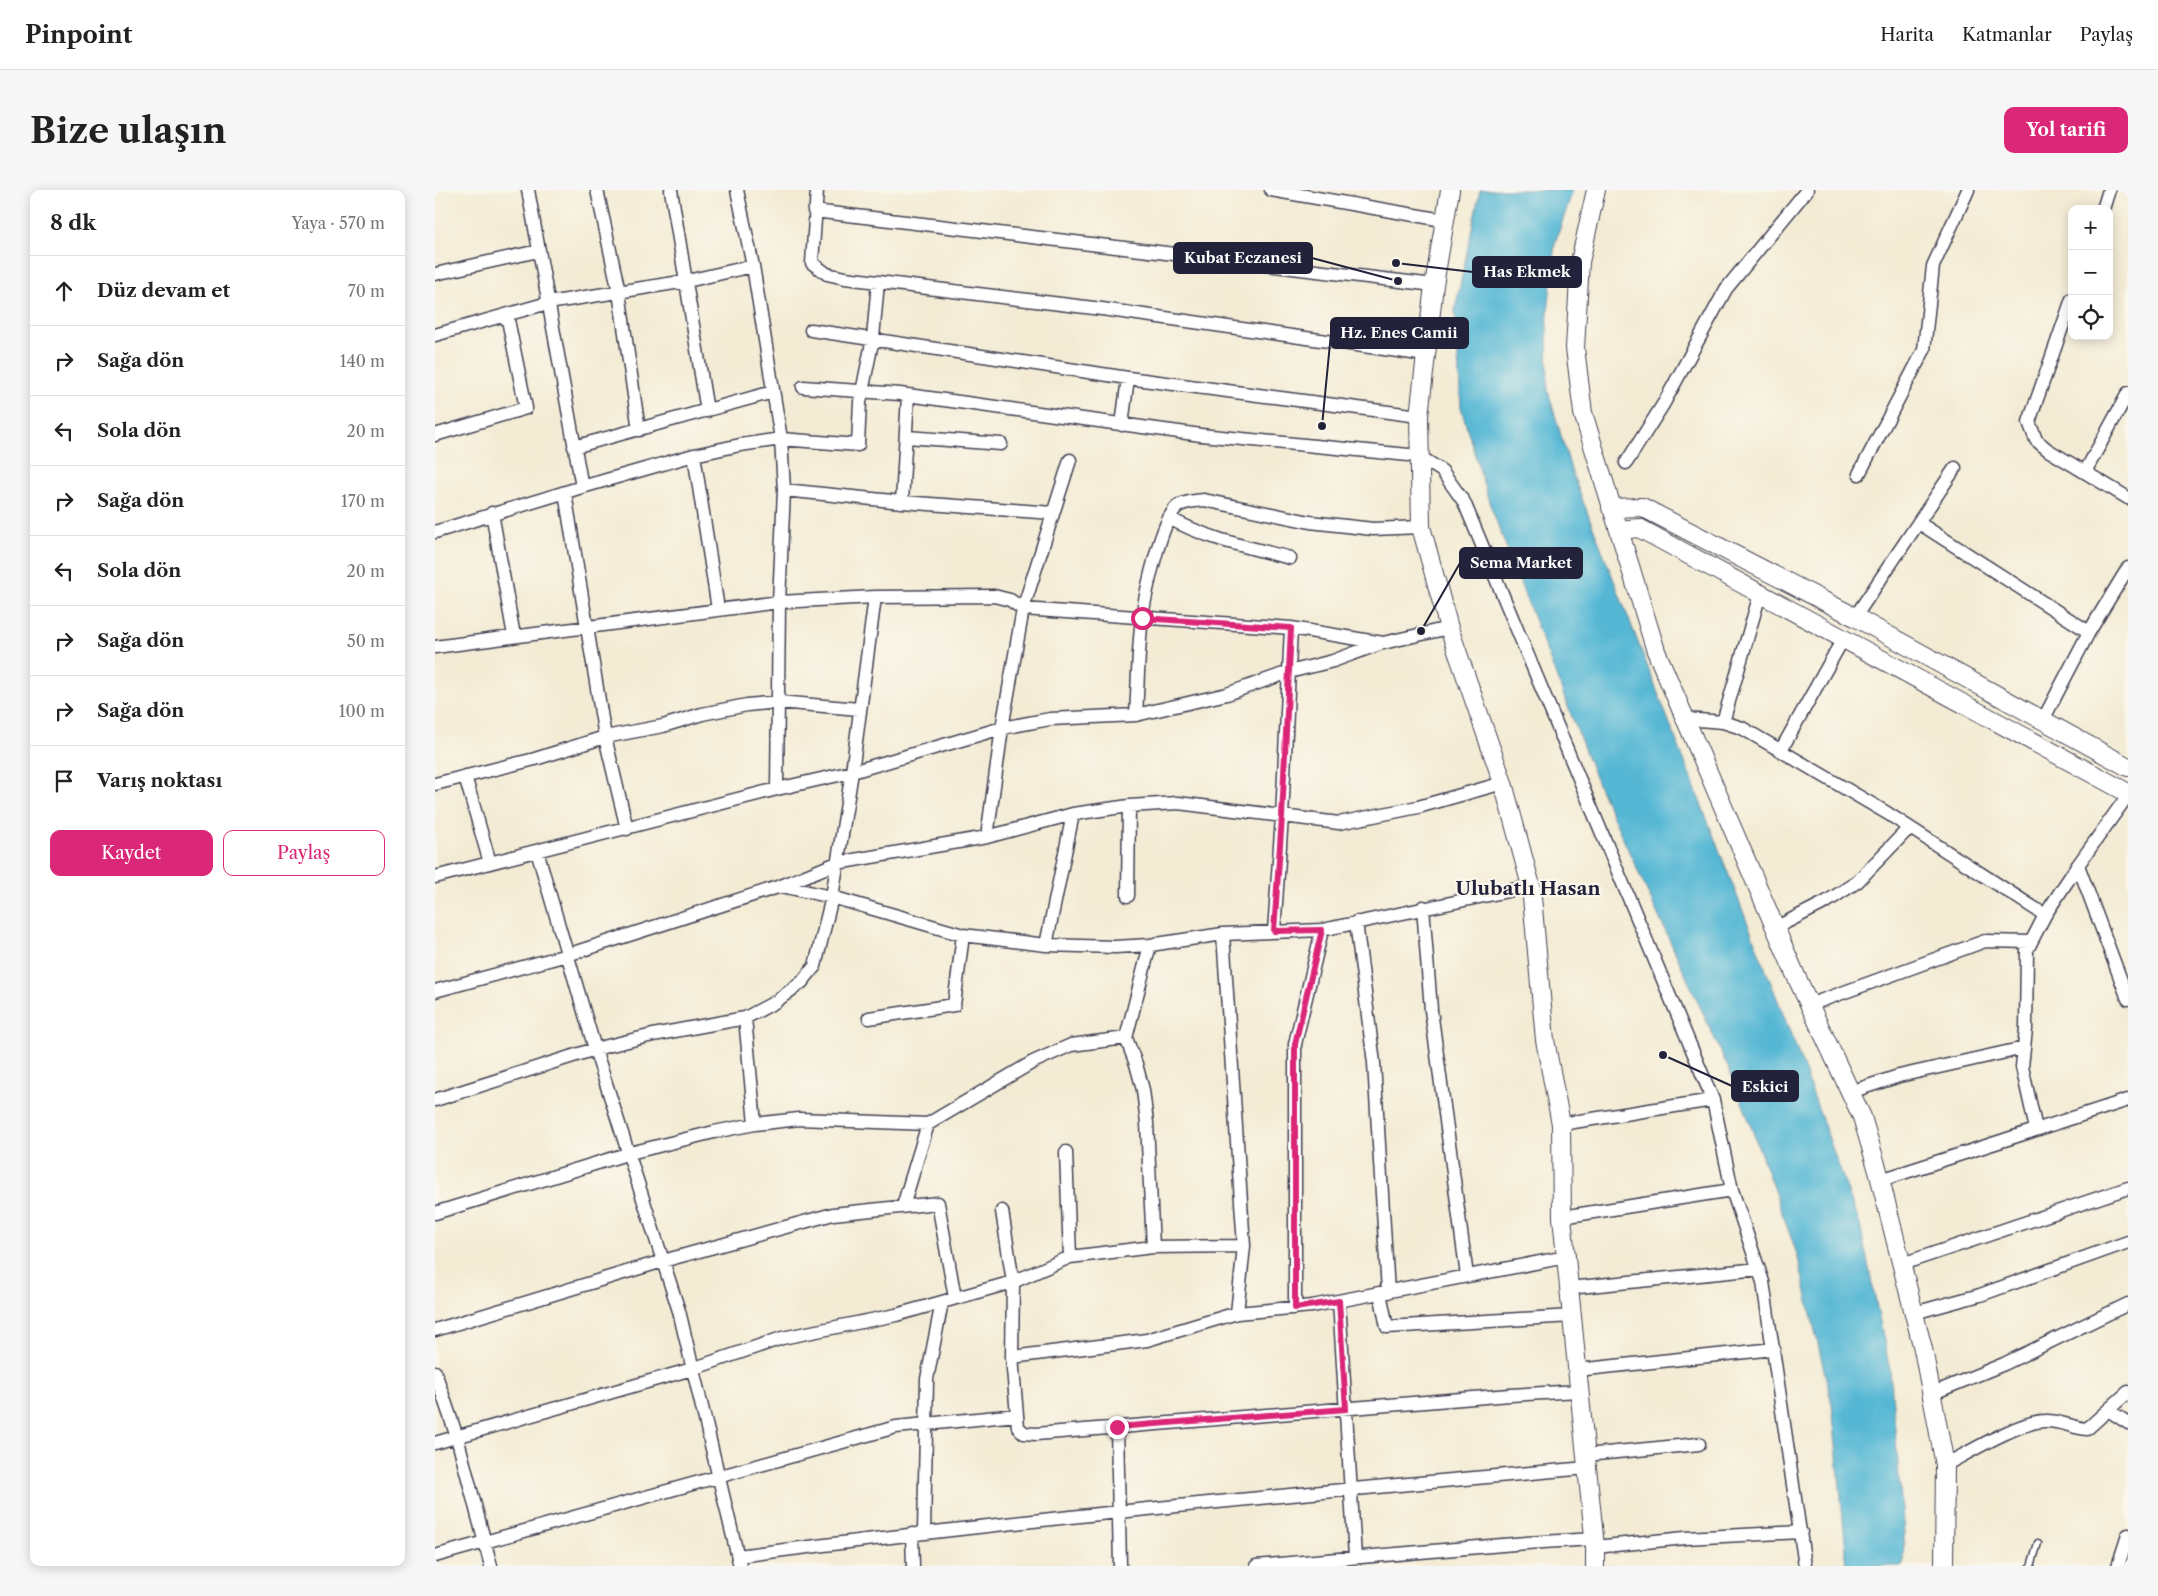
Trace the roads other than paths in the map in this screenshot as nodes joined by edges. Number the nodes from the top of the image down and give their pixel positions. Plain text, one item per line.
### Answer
1 (528, 190) edge
2 (597, 190) edge
3 (671, 190) edge
4 (737, 190) edge
5 (817, 190) edge
6 (1271, 190) edge
7 (1450, 190) edge
8 (1596, 190) edge
9 (1807, 190) edge
10 (1968, 190) edge
11 (2109, 190) edge
12 (2104, 205) edge
13 (814, 211) junction
14 (1443, 220) junction
15 (538, 251) junction
16 (753, 266) junction
17 (435, 274) edge
18 (687, 280) junction
19 (878, 282) junction
20 (1434, 285) junction
21 (619, 292) junction
22 (548, 303) junction
23 (2068, 310) edge
24 (507, 315) junction
25 (811, 330) dead end
26 (435, 335) edge
27 (873, 338) junction
28 (1425, 355) junction
29 (1129, 378) junction
30 (803, 387) dead end
31 (773, 392) junction
32 (863, 392) junction
33 (2128, 393) edge
34 (908, 396) junction
35 (707, 411) junction
36 (1419, 416) junction
37 (1122, 425) junction
38 (639, 430) junction
39 (435, 435) edge
40 (907, 437) junction
41 (781, 439) junction
42 (1001, 444) dead end
43 (574, 447) junction
44 (694, 455) junction
45 (1419, 456) junction
46 (1070, 460) dead end
47 (1626, 463) dead end
48 (1955, 468) dead end
49 (2085, 472) junction
50 (1859, 474) dead end
51 (582, 487) junction
52 (784, 490) junction
53 (565, 493) junction
54 (2128, 498) edge
55 (902, 502) junction
56 (1611, 508) junction
57 (1053, 513) junction
58 (492, 514) junction
59 (1169, 518) junction
60 (1919, 523) junction
61 (1421, 527) junction
62 (1619, 530) junction
63 (435, 532) edge
64 (1290, 558) dead end
65 (2128, 568) edge
66 (1760, 594) junction
67 (875, 597) junction
68 (779, 602) junction
69 (1023, 608) junction
70 (718, 609) junction
71 (1855, 617) junction
72 (1142, 618) junction
73 (586, 627) junction
74 (1291, 628) junction
75 (1449, 628) junction
76 (2089, 632) junction
77 (514, 636) junction
78 (1843, 639) junction
79 (1383, 643) junction
80 (435, 647) edge
81 (1289, 672) junction
82 (778, 702) junction
83 (859, 709) junction
84 (1136, 715) junction
85 (1686, 719) junction
86 (2043, 720) junction
87 (1723, 722) junction
88 (1002, 728) junction
89 (605, 738) junction
90 (1781, 750) junction
91 (2128, 767) edge
92 (851, 772) junction
93 (465, 776) junction
94 (1503, 783) junction
95 (435, 784) edge
96 (777, 789) junction
97 (2128, 794) edge
98 (1129, 806) junction
99 (1073, 814) junction
100 (1282, 817) junction
101 (1909, 828) junction
102 (627, 829) junction
103 (987, 837) junction
104 (537, 851) junction
105 (490, 863) junction
106 (837, 864) junction
107 (2078, 865) junction
108 (435, 877) edge
109 (781, 886) junction
110 (1531, 886) junction
111 (1128, 896) dead end
112 (832, 897) junction
113 (1423, 907) junction
114 (2045, 915) junction
115 (1356, 922) junction
116 (1775, 928) junction
117 (1322, 930) junction
118 (1274, 931) junction
119 (1223, 934) junction
120 (963, 935) junction
121 (2031, 942) junction
122 (1045, 945) junction
123 (1150, 945) junction
124 (567, 955) junction
125 (435, 991) edge
126 (2128, 1000) edge
127 (1809, 1005) junction
128 (745, 1018) junction
129 (869, 1018) dead end
130 (1126, 1038) junction
131 (595, 1048) junction
132 (2024, 1048) junction
133 (1851, 1092) junction
134 (435, 1100) edge
135 (1713, 1100) junction
136 (2128, 1100) edge
137 (755, 1124) junction
138 (928, 1124) junction
139 (1561, 1124) junction
140 (2037, 1130) junction
141 (1066, 1152) dead end
142 (630, 1153) junction
143 (1881, 1180) junction
144 (2128, 1188) edge
145 (1732, 1190) junction
146 (903, 1206) junction
147 (1002, 1211) dead end
148 (435, 1213) edge
149 (1562, 1217) junction
150 (2128, 1242) edge
151 (1244, 1246) junction
152 (1153, 1248) junction
153 (1070, 1257) junction
154 (1566, 1257) junction
155 (663, 1261) junction
156 (1901, 1264) junction
157 (1759, 1268) junction
158 (1467, 1276) junction
159 (1013, 1282) junction
160 (1569, 1288) junction
161 (1384, 1292) junction
162 (955, 1298) junction
163 (1339, 1301) junction
164 (942, 1302) junction
165 (2128, 1304) edge
166 (1295, 1308) junction
167 (1237, 1313) junction
168 (1913, 1313) junction
169 (1572, 1316) junction
170 (435, 1330) edge
171 (1773, 1349) junction
172 (1012, 1357) junction
173 (692, 1369) junction
174 (1577, 1370) junction
175 (435, 1372) edge
176 (1579, 1391) junction
177 (2128, 1392) edge
178 (1931, 1394) junction
179 (1346, 1409) junction
180 (2108, 1410) junction
181 (1017, 1416) junction
182 (926, 1423) junction
183 (2128, 1423) edge
184 (1117, 1427) junction
185 (457, 1437) junction
186 (435, 1443) edge
187 (1699, 1444) dead end
188 (1587, 1461) junction
189 (1945, 1465) junction
190 (719, 1476) junction
191 (1351, 1488) junction
192 (1118, 1512) junction
193 (1801, 1532) junction
194 (918, 1534) junction
195 (2128, 1535) edge
196 (484, 1543) junction
197 (1595, 1543) junction
198 (2038, 1544) dead end
199 (435, 1556) edge
200 (1355, 1557) junction
201 (739, 1561) edge
202 (1313, 1564) edge
203 (491, 1566) edge
204 (913, 1566) edge
205 (1120, 1566) edge
206 (1256, 1566) edge
207 (1595, 1566) edge
208 (1805, 1566) edge
209 (1944, 1566) edge
210 (2031, 1566) edge
211 (2118, 1566) edge

1 - 15 street
2 - 21 street
3 - 18 street
4 - 16 street
5 - 13 street
6 - 14 street
7 - 14 main road
8 - 56 main road
9 - 47 street
10 - 50 street
11 - 12 street
13 - 19 street
13 - 20 street
14 - 20 main road
15 - 17 street
15 - 22 street
16 - 18 street
16 - 31 street
18 - 21 street
18 - 35 street
19 - 27 street
19 - 28 street
20 - 28 main road
21 - 22 street
21 - 38 street
22 - 24 street
22 - 43 street
23 - 49 street
24 - 26 street
24 - 39 street
25 - 27 street
27 - 29 street
27 - 32 street
28 - 36 main road
29 - 36 street
29 - 37 street
30 - 32 street
31 - 35 street
31 - 41 street
32 - 34 street
32 - 41 street
33 - 49 street
34 - 37 street
34 - 40 street
35 - 38 street
36 - 45 main road
37 - 45 street
38 - 43 street
40 - 42 street
40 - 55 street
41 - 44 street
41 - 52 street
43 - 51 street
44 - 51 street
44 - 70 street
45 - 61 main road
45 - 135 street
46 - 57 street
48 - 60 street
49 - 54 street
51 - 53 street
52 - 55 street
52 - 68 street
53 - 58 street
53 - 73 street
55 - 57 street
56 - 62 main road
56 - 71 main road
57 - 69 street
58 - 63 street
58 - 77 street
59 - 61 street
59 - 64 street
59 - 72 street
60 - 71 street
60 - 76 street
61 - 75 main road
62 - 66 main road
62 - 85 main road
65 - 76 street
66 - 78 main road
66 - 87 street
67 - 68 street
67 - 69 street
67 - 83 street
68 - 70 street
68 - 82 street
69 - 72 street
69 - 88 street
70 - 73 street
71 - 86 main road
72 - 74 street
72 - 84 street
73 - 77 street
73 - 89 street
74 - 79 street
74 - 81 street
75 - 79 street
75 - 94 main road
76 - 86 street
77 - 80 street
78 - 90 street
78 - 97 main road
79 - 81 street
81 - 84 street
81 - 100 street
82 - 83 street
82 - 89 street
82 - 96 street
83 - 92 street
84 - 88 street
85 - 87 street
85 - 116 main road
86 - 91 main road
87 - 90 street
88 - 92 street
88 - 103 street
89 - 93 street
89 - 102 street
90 - 101 street
92 - 96 street
92 - 106 street
93 - 95 street
93 - 105 street
94 - 100 street
94 - 110 main road
96 - 102 street
97 - 107 street
98 - 99 street
98 - 100 street
98 - 111 street
99 - 103 street
99 - 122 street
100 - 118 street
101 - 114 street
101 - 116 street
102 - 104 street
103 - 106 street
104 - 105 street
104 - 124 street
105 - 108 street
106 - 109 street
106 - 112 street
107 - 114 street
107 - 126 street
109 - 112 street
109 - 124 street
110 - 113 street
110 - 139 main road
112 - 120 street
112 - 128 street
113 - 115 street
113 - 158 street
114 - 121 street
115 - 117 street
115 - 161 street
116 - 127 main road
117 - 118 street
117 - 166 street
118 - 119 street
119 - 123 street
119 - 151 street
120 - 122 street
120 - 129 street
121 - 127 street
121 - 132 street
122 - 123 street
123 - 130 street
124 - 125 street
124 - 131 street
127 - 133 main road
128 - 131 street
128 - 137 street
130 - 138 street
130 - 152 street
131 - 134 street
131 - 142 street
132 - 133 street
132 - 140 street
133 - 143 main road
135 - 139 street
135 - 145 street
136 - 140 street
137 - 138 street
137 - 142 street
138 - 146 street
139 - 149 main road
140 - 143 street
141 - 153 street
142 - 148 street
142 - 155 street
143 - 156 main road
144 - 156 street
145 - 149 street
145 - 157 street
146 - 155 street
146 - 162 street
147 - 159 street
149 - 154 main road
150 - 168 street
151 - 152 street
151 - 167 street
152 - 153 street
153 - 159 street
154 - 158 street
154 - 160 main road
155 - 170 street
155 - 173 street
156 - 168 main road
157 - 160 street
157 - 171 street
158 - 161 street
159 - 162 street
159 - 172 street
160 - 169 main road
161 - 163 street
161 - 169 street
162 - 164 street
163 - 166 street
163 - 179 street
164 - 173 street
164 - 182 street
165 - 178 street
166 - 167 street
167 - 172 street
168 - 178 main road
169 - 174 main road
171 - 174 street
171 - 193 street
172 - 181 street
173 - 185 street
173 - 190 street
174 - 176 main road
175 - 185 street
176 - 179 street
176 - 188 main road
177 - 180 street
178 - 189 main road
179 - 184 street
179 - 191 street
180 - 183 street
180 - 189 street
181 - 182 street
181 - 184 street
182 - 190 street
182 - 194 street
184 - 192 street
185 - 186 street
185 - 196 street
187 - 188 street
188 - 191 street
188 - 197 main road
189 - 209 main road
190 - 196 street
190 - 201 street
191 - 192 street
191 - 200 street
192 - 194 street
192 - 205 street
193 - 197 street
193 - 208 street
194 - 201 street
194 - 204 street
195 - 211 street
196 - 199 street
196 - 203 street
197 - 200 street
197 - 207 main road
198 - 210 lane
200 - 202 street
202 - 206 street

